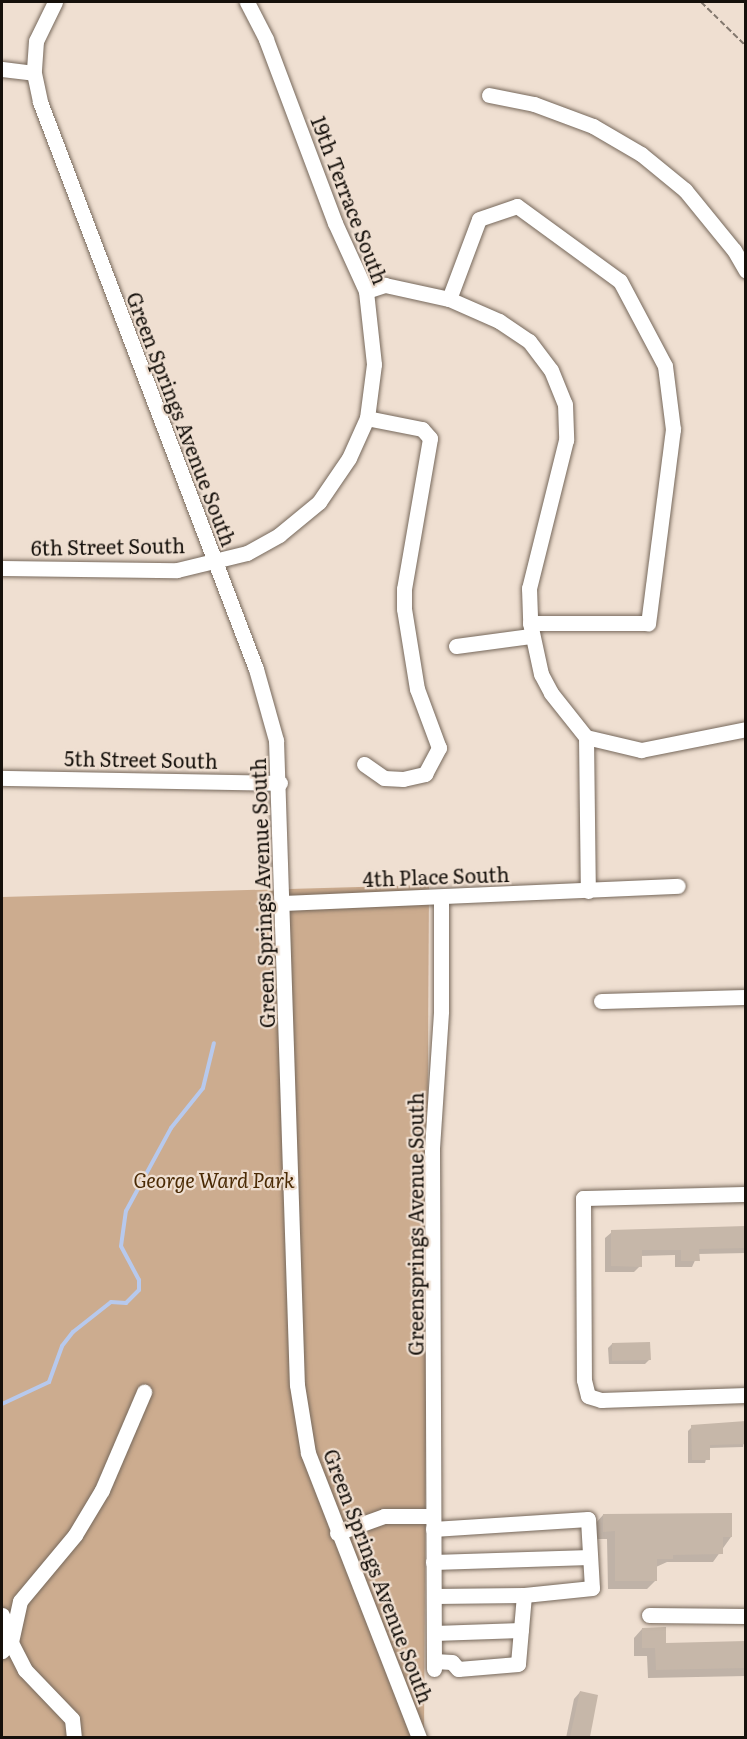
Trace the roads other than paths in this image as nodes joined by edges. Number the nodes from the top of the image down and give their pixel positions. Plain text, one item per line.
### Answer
1 (55, 2) edge
2 (247, 2) edge
3 (2, 69) edge
4 (34, 73) junction
5 (489, 95) dead end
6 (746, 271) edge
7 (366, 291) junction
8 (449, 300) junction
9 (367, 418) junction
10 (214, 563) junction
11 (2, 568) edge
12 (530, 630) junction
13 (456, 646) dead end
14 (746, 729) edge
15 (586, 737) junction
16 (364, 764) dead end
17 (2, 778) edge
18 (280, 783) junction
19 (678, 886) dead end
20 (588, 891) junction
21 (441, 897) junction
22 (285, 903) junction
23 (746, 996) edge
24 (601, 1001) dead end
25 (746, 1194) edge
26 (144, 1392) dead end
27 (746, 1395) edge
28 (433, 1522) junction
29 (337, 1533) junction
30 (590, 1557) junction
31 (433, 1562) junction
32 (524, 1595) junction
33 (434, 1596) junction
34 (2, 1615) edge
35 (649, 1615) dead end
36 (746, 1616) edge
37 (521, 1630) junction
38 (434, 1633) junction
39 (6, 1646) edge
40 (74, 1737) edge
41 (418, 1737) edge

1 - 4 street, Green Springs Avenue South
2 - 7 street, 19th Terrace South
3 - 4 street
4 - 10 street, Green Springs Avenue South
5 - 6 street
7 - 8 street
7 - 9 street, 19th Terrace South
8 - 12 street
8 - 12 street
9 - 10 street, 19th Terrace South
9 - 16 street
10 - 11 street, 6th Street South
10 - 18 street, Green Springs Avenue South
12 - 13 street
12 - 15 street
14 - 15 street
15 - 20 street
17 - 18 street, 5th Street South
18 - 22 street, Green Springs Avenue South
19 - 20 street, 4th Place South
20 - 21 street, 4th Place South
21 - 22 street, 4th Place South
21 - 28 street, Greensprings Avenue South
22 - 29 street, Green Springs Avenue South
23 - 24 street
25 - 27 street
26 - 39 street
28 - 29 street
28 - 30 street
28 - 31 street, Greensprings Avenue South
29 - 41 street, Green Springs Avenue South
30 - 31 street
30 - 32 street
31 - 33 street, Greensprings Avenue South
32 - 33 street
32 - 37 street
33 - 38 street, Greensprings Avenue South
34 - 39 street
35 - 36 street
37 - 38 street
37 - 38 street, Greensprings Avenue South
39 - 40 street

